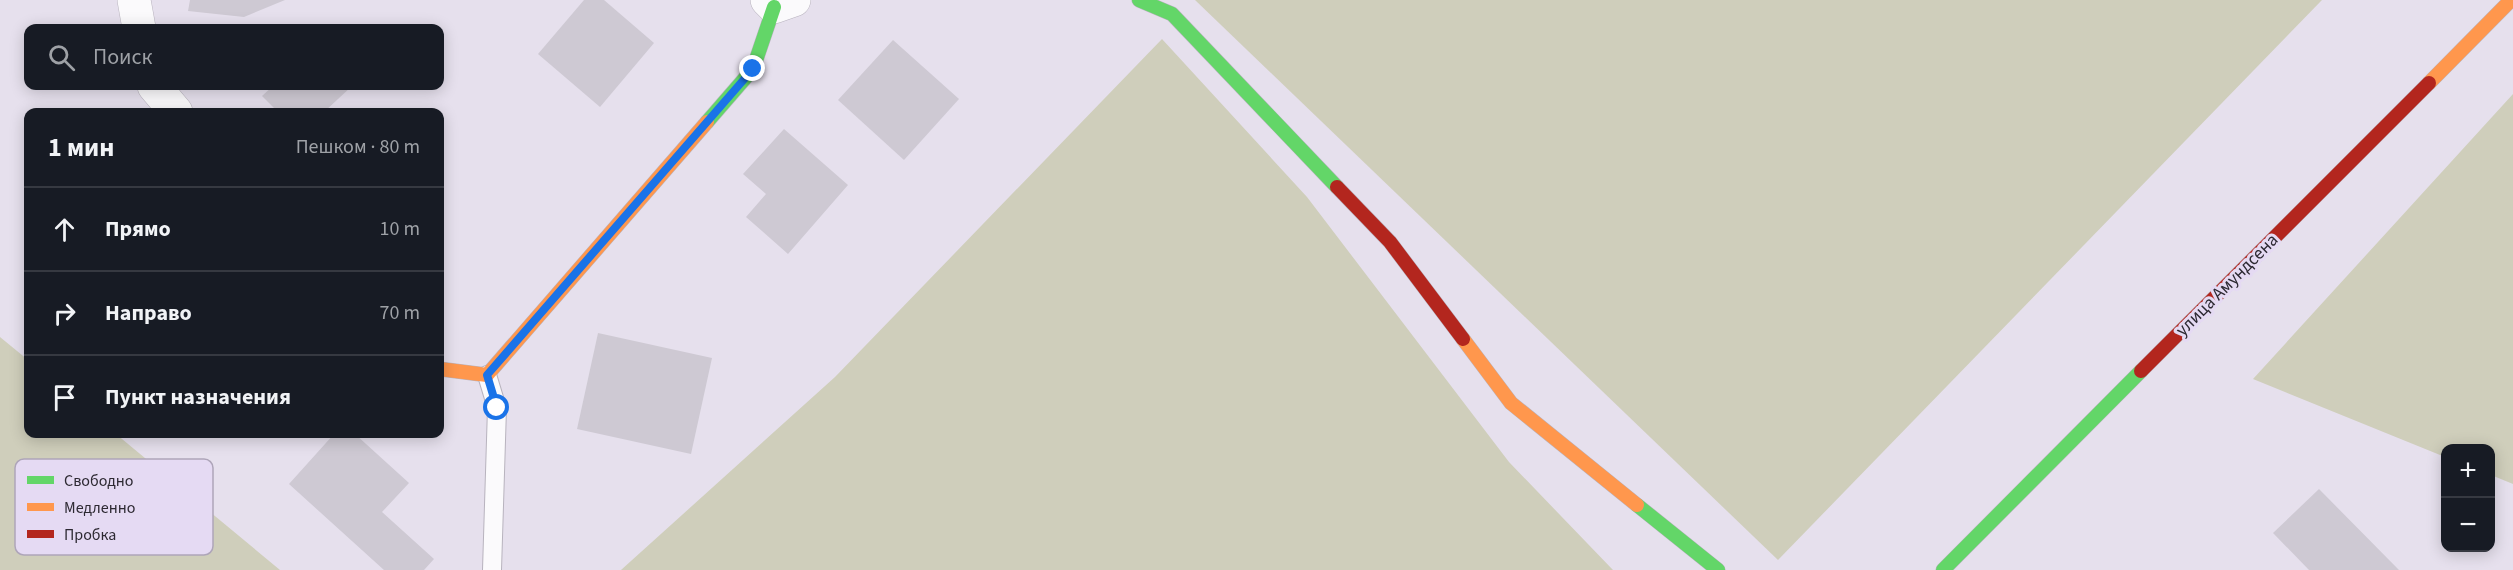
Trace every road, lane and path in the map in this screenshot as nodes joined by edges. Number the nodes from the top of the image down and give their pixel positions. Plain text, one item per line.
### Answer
1 (134, 0) edge
2 (1139, 0) edge
3 (2511, 0) edge
4 (778, 2) edge
5 (138, 24) edge
6 (157, 90) edge
7 (173, 108) edge
8 (444, 370) edge
9 (487, 375) junction
10 (492, 570) edge
11 (1718, 570) edge
12 (1943, 570) edge

1 - 5 street
2 - 11 street
3 - 12 street, улица Амундсена
4 - 9 street
6 - 7 street
8 - 9 street
9 - 10 lane

